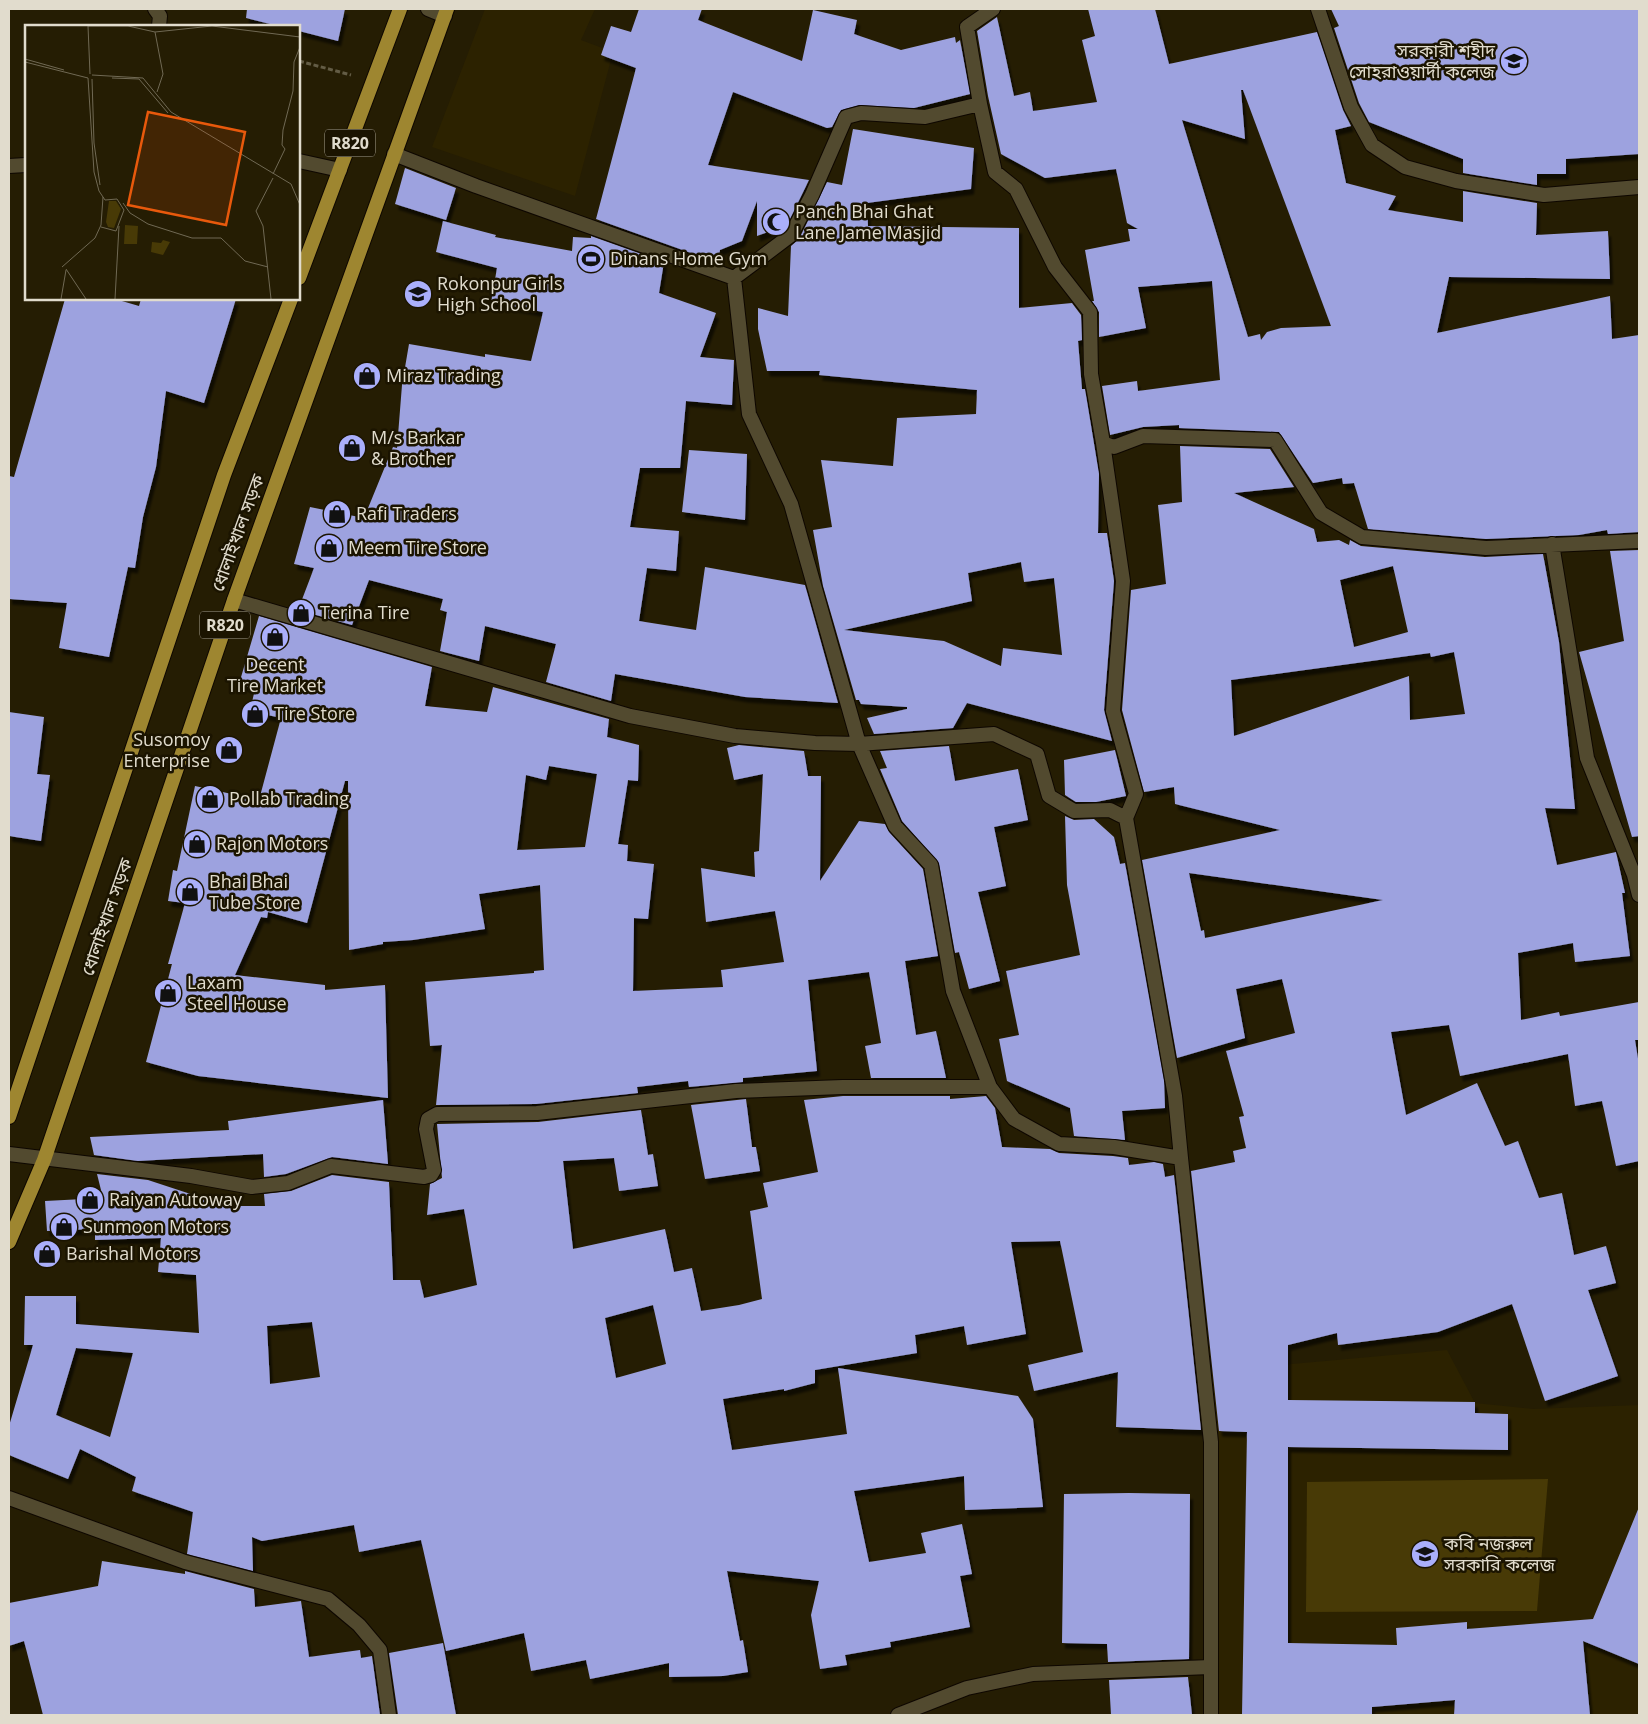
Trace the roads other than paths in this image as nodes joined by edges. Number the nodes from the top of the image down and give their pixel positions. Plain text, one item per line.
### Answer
1 (155, 9) edge
2 (400, 9) edge
3 (428, 9) edge
4 (993, 9) edge
5 (1318, 9) edge
6 (446, 12) edge
7 (159, 25) edge
8 (980, 104) junction
9 (394, 154) junction
10 (300, 161) edge
11 (25, 165) edge
12 (9, 166) edge
13 (340, 170) junction
14 (1639, 187) edge
15 (300, 275) edge
16 (734, 278) junction
17 (291, 300) edge
18 (1103, 443) junction
19 (1639, 541) edge
20 (1552, 544) junction
21 (234, 600) junction
22 (859, 744) junction
23 (1126, 818) junction
24 (1639, 895) edge
25 (990, 1087) junction
26 (9, 1117) edge
27 (9, 1154) edge
28 (1181, 1158) junction
29 (44, 1160) junction
30 (9, 1242) edge
31 (9, 1498) edge
32 (1210, 1666) junction
33 (389, 1715) edge
34 (898, 1715) edge
35 (1211, 1715) edge

1 - 7 street
2 - 13 main road, R820
3 - 6 street
4 - 8 street
5 - 14 street
6 - 9 main road, ধোলাইখাল সড়ক / R820
8 - 16 street
8 - 18 street
9 - 16 street
9 - 21 main road, ধোলাইখাল সড়ক / R820
10 - 13 street
11 - 12 street
13 - 15 main road, R820
16 - 22 street
17 - 26 main road, ধোলাইখাল সড়ক / R820
18 - 20 street
18 - 23 street
19 - 20 street
20 - 24 street
21 - 22 street
21 - 29 main road, ধোলাইখাল সড়ক / R820
22 - 23 street
22 - 25 street
23 - 28 street
25 - 28 street
25 - 29 street
27 - 29 street
28 - 32 street
29 - 30 main road, ধোলাইখাল সড়ক / R820
31 - 33 street
32 - 34 street
32 - 35 street

